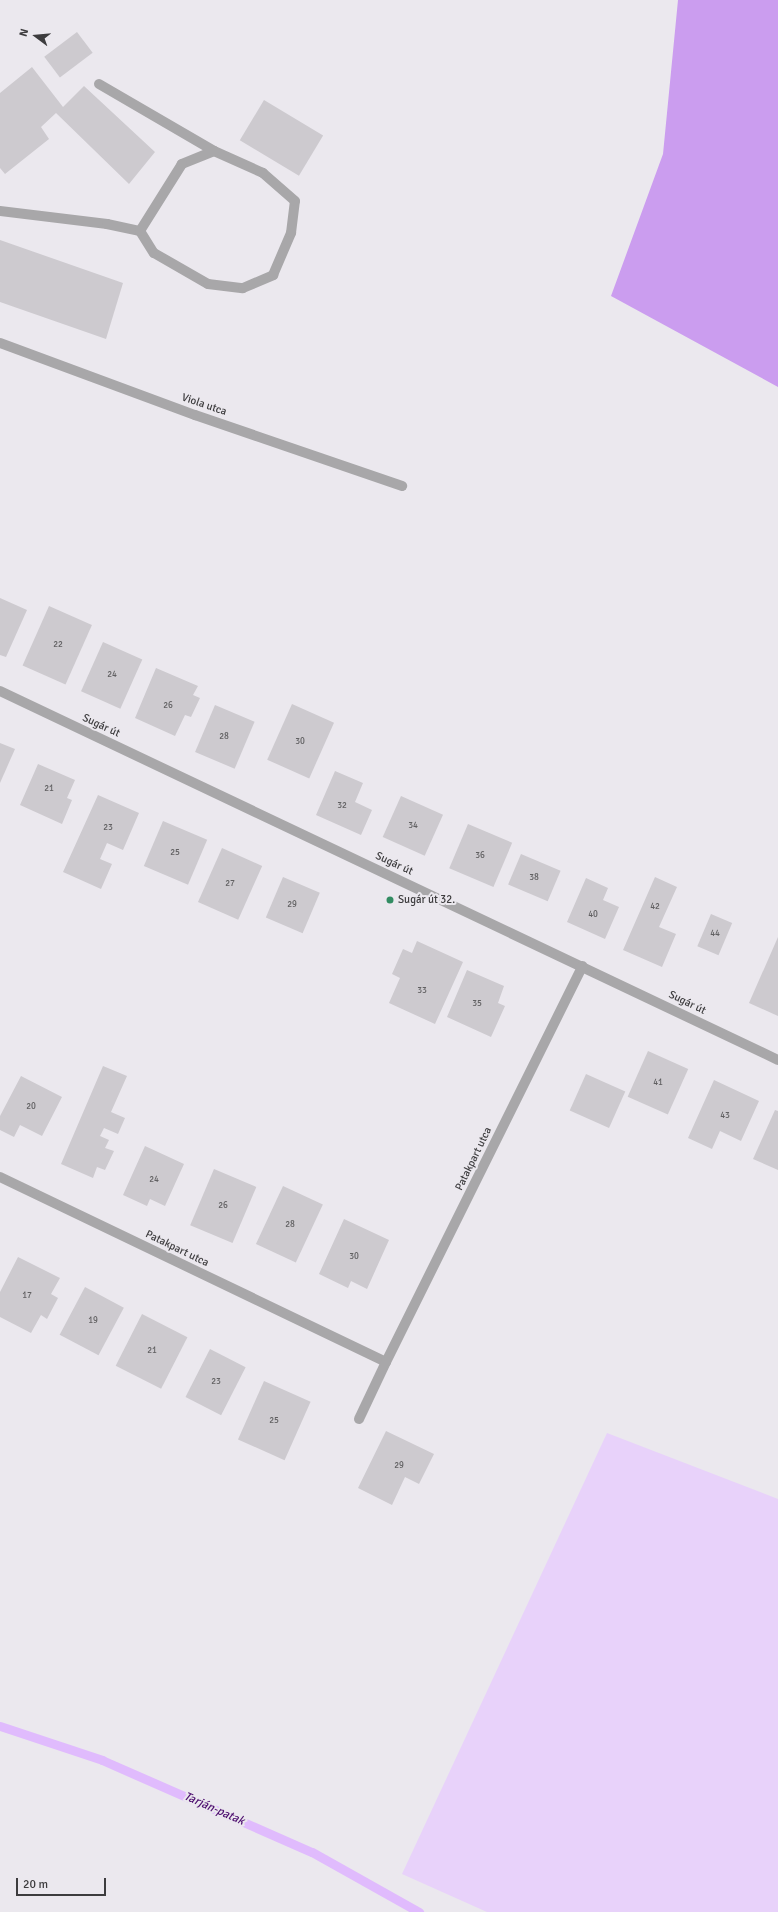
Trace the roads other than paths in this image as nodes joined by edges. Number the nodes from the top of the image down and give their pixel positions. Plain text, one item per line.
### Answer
1 (99, 84) dead end
2 (214, 151) junction
3 (0, 211) edge
4 (140, 231) junction
5 (0, 343) edge
6 (402, 486) dead end
7 (0, 691) edge
8 (583, 966) junction
9 (778, 1060) edge
10 (0, 1177) edge
11 (386, 1362) junction
12 (359, 1419) dead end

1 - 2 street
2 - 4 street
2 - 4 street
3 - 4 street
5 - 6 street, Viola utca
7 - 8 street, Sugár út
8 - 9 street, Sugár út
8 - 11 street, Patakpart utca
10 - 11 street, Patakpart utca
11 - 12 street, Patakpart utca

